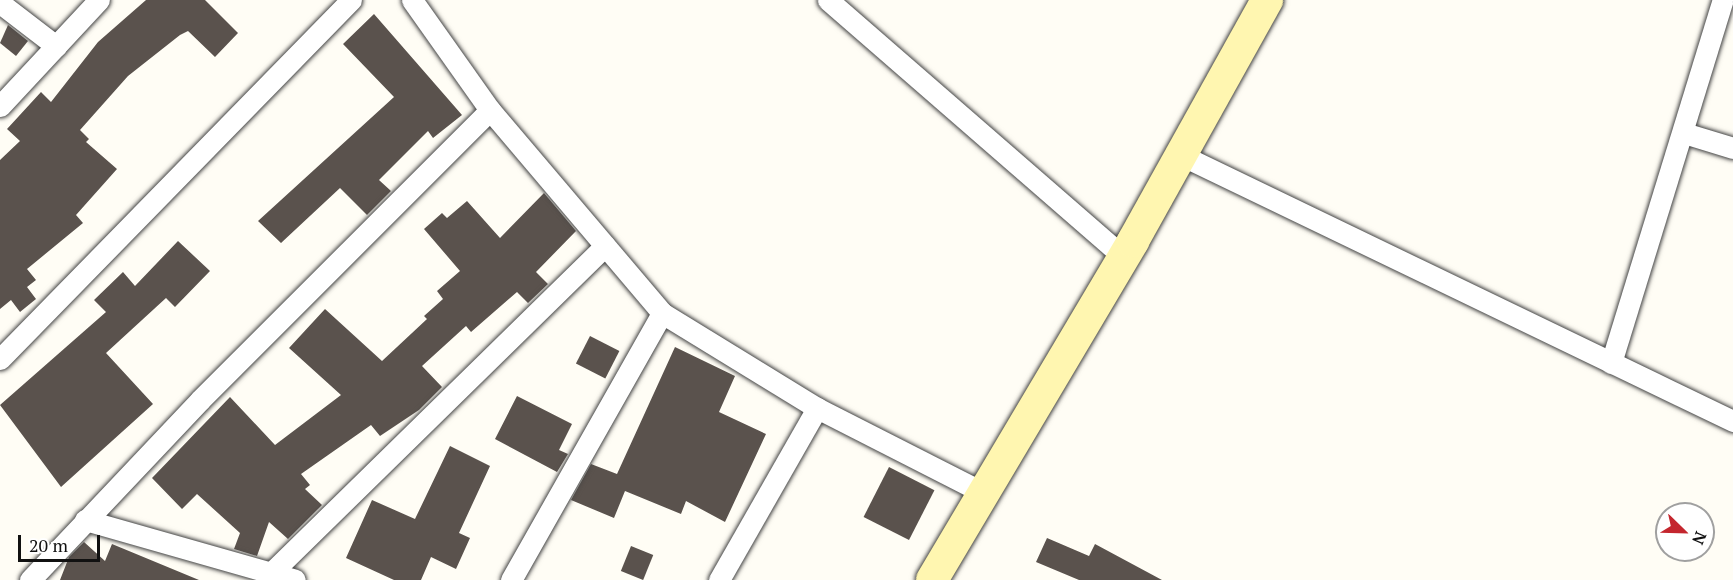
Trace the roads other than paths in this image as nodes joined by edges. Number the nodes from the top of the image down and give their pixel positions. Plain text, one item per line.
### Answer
1 (99, 0) edge
2 (351, 0) edge
3 (412, 0) edge
4 (828, 0) edge
5 (1267, 0) edge
6 (1723, 0) edge
7 (0, 3) edge
8 (56, 46) junction
9 (0, 106) edge
10 (490, 110) junction
11 (1684, 133) junction
12 (1733, 148) edge
13 (1181, 155) junction
14 (605, 246) junction
15 (1124, 257) junction
16 (662, 313) junction
17 (0, 359) edge
18 (1611, 363) junction
19 (817, 408) junction
20 (1733, 421) edge
21 (984, 493) junction
22 (85, 520) junction
23 (270, 574) junction
24 (30, 580) edge
25 (295, 580) edge
26 (512, 580) edge
27 (718, 580) edge
28 (932, 580) edge

1 - 8 street
2 - 17 street
3 - 10 street
4 - 15 street
5 - 13 street
6 - 11 street
7 - 8 street
8 - 9 street
10 - 14 street
10 - 22 street
11 - 12 street
11 - 18 street
13 - 15 street
13 - 18 street
14 - 16 street
14 - 23 street
15 - 21 street
16 - 19 street
16 - 26 street
18 - 20 street
19 - 21 street
19 - 27 street
21 - 28 street
22 - 23 street
22 - 24 street
23 - 25 street

